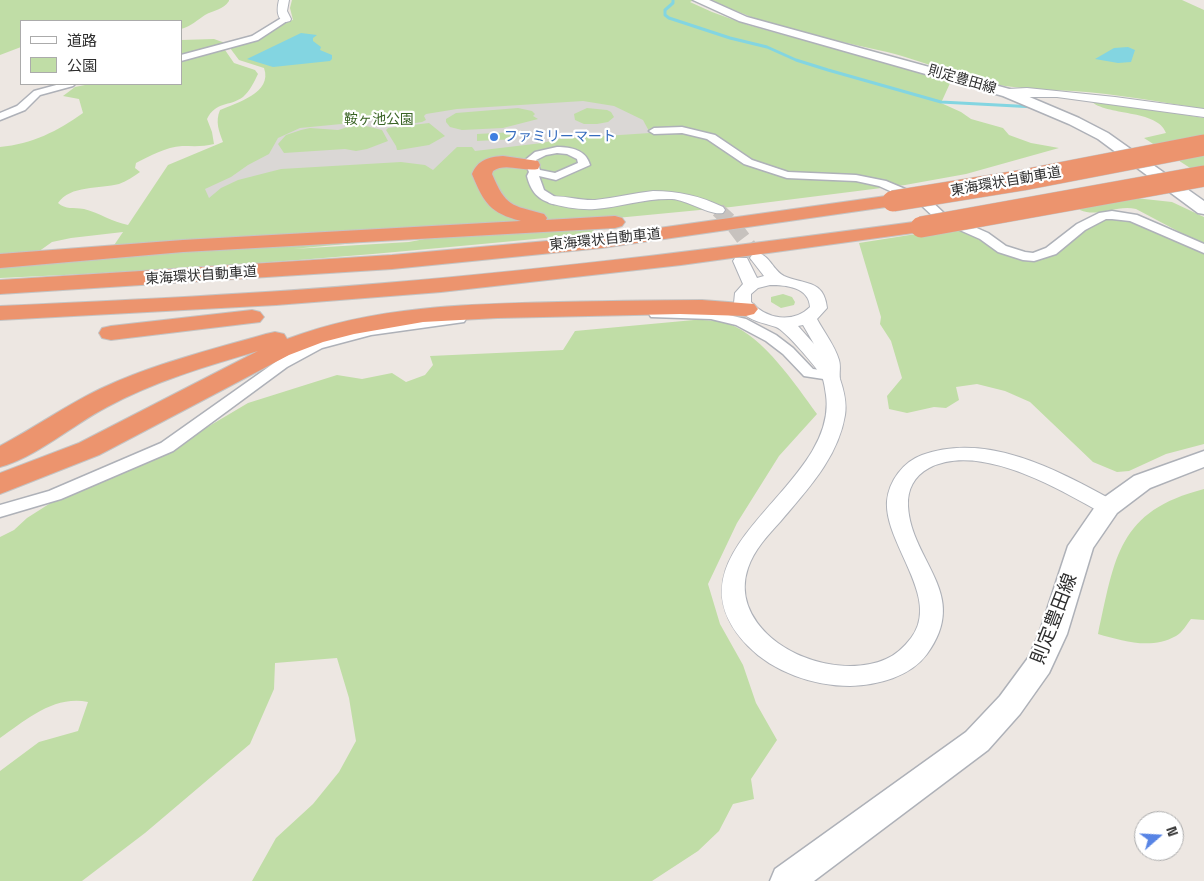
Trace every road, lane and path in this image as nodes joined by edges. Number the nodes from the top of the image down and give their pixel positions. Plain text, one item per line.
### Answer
1 (284, 0) edge
2 (699, 0) edge
3 (286, 19) joint
4 (182, 58) edge
5 (66, 85) edge
6 (1008, 93) junction
7 (1204, 113) edge
8 (0, 117) edge
9 (654, 131) dead end
10 (1204, 145) edge
11 (535, 163) junction
12 (1204, 176) edge
13 (556, 177) junction
14 (554, 200) junction
15 (893, 201) junction
16 (710, 207) tunnel mouth
17 (1204, 209) edge
18 (452, 215) dead end
19 (480, 218) junction
20 (605, 223) junction
21 (430, 232) junction
22 (1204, 249) edge
23 (758, 258) tunnel mouth
24 (682, 260) junction
25 (0, 261) edge
26 (742, 261) tunnel mouth
27 (780, 280) junction
28 (0, 288) edge
29 (747, 295) junction
30 (0, 313) edge
31 (808, 319) junction
32 (783, 323) junction
33 (111, 333) dead end
34 (830, 375) junction
35 (0, 458) edge
36 (1204, 459) edge
37 (0, 484) edge
38 (1108, 507) junction
39 (0, 511) edge
40 (788, 881) edge

1 - 3 street
2 - 6 main road, 則定豊田線
3 - 4 street
5 - 8 street
6 - 7 street
6 - 17 main road, 則定豊田線
9 - 22 street
10 - 15 highway, 東海環状自動車道, bridge
11 - 13 street
11 - 13 street
11 - 14 street
11 - 19 highway
11 - 20 highway
12 - 24 highway, 東海環状自動車道, bridge
13 - 14 street
14 - 16 street
15 - 20 highway
15 - 28 highway, 東海環状自動車道
18 - 19 highway
19 - 21 highway
20 - 21 highway
21 - 25 highway
23 - 27 street
24 - 30 highway, 東海環状自動車道
24 - 33 highway
26 - 29 street
27 - 29 street
27 - 31 street
29 - 32 street
29 - 35 highway
29 - 37 highway
31 - 32 street
31 - 34 street
32 - 34 street
34 - 38 street
34 - 39 street
36 - 38 main road, 則定豊田線
38 - 40 main road, 則定豊田線

